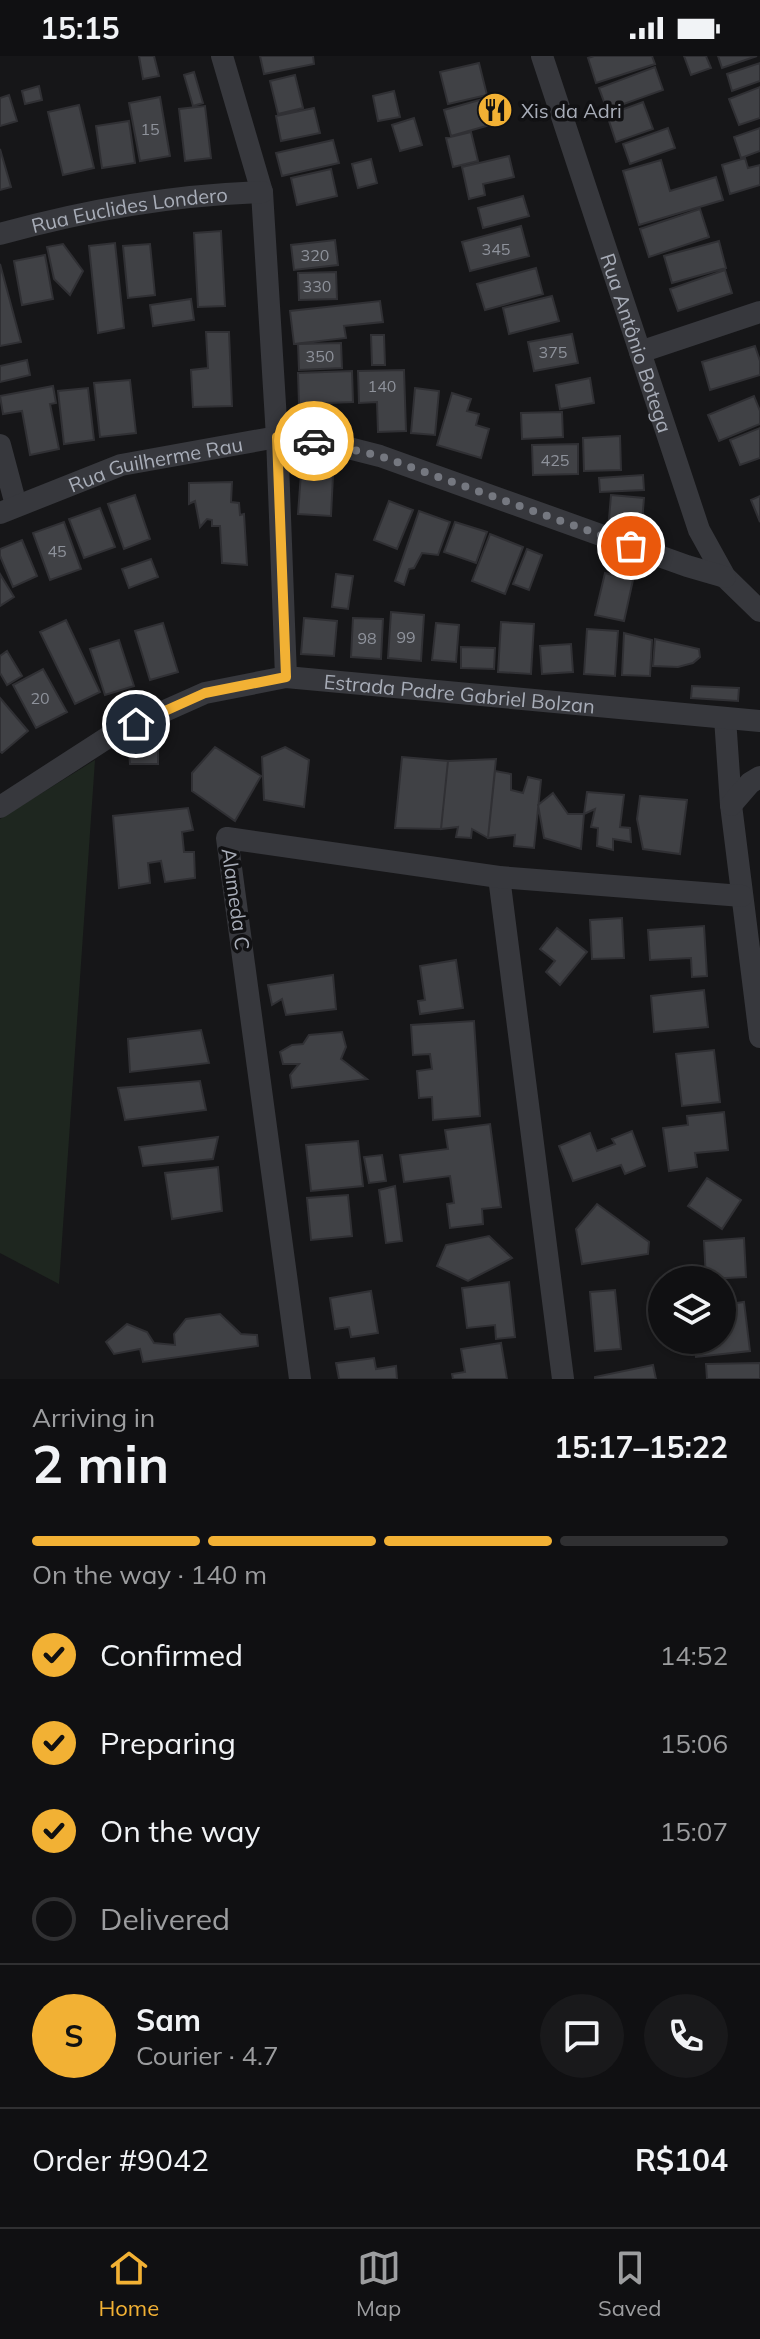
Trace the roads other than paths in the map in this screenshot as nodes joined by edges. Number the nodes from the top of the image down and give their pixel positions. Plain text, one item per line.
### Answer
1 (222, 56) edge
2 (542, 56) edge
3 (262, 192) junction
4 (0, 234) edge
5 (760, 312) edge
6 (640, 352) junction
7 (277, 437) junction
8 (0, 445) edge
9 (8, 509) edge
10 (725, 577) junction
11 (760, 611) edge
12 (286, 677) junction
13 (725, 718) junction
14 (760, 721) edge
15 (760, 777) edge
16 (731, 805) junction
17 (0, 807) edge
18 (499, 877) junction
19 (742, 896) junction
20 (760, 1037) edge
21 (300, 1379) edge
22 (563, 1379) edge

1 - 3 street
2 - 6 street, Rua Antônio Botega
3 - 4 street, Rua Euclides Londero
3 - 7 street
5 - 6 street
6 - 10 street, Rua Antônio Botega
7 - 9 street, Rua Guilherme Rau
7 - 10 street, Rua Guilherme Rau
7 - 12 street
8 - 9 street
10 - 11 street, Rua Antônio Botega
12 - 13 street, Estrada Padre Gabriel Bolzan
12 - 17 street, Estrada Padre Gabriel Bolzan
13 - 14 street, Estrada Padre Gabriel Bolzan
13 - 16 street
15 - 16 street
16 - 19 street
18 - 19 street, Alameda C
18 - 21 street, Alameda C
18 - 22 street
19 - 20 street

